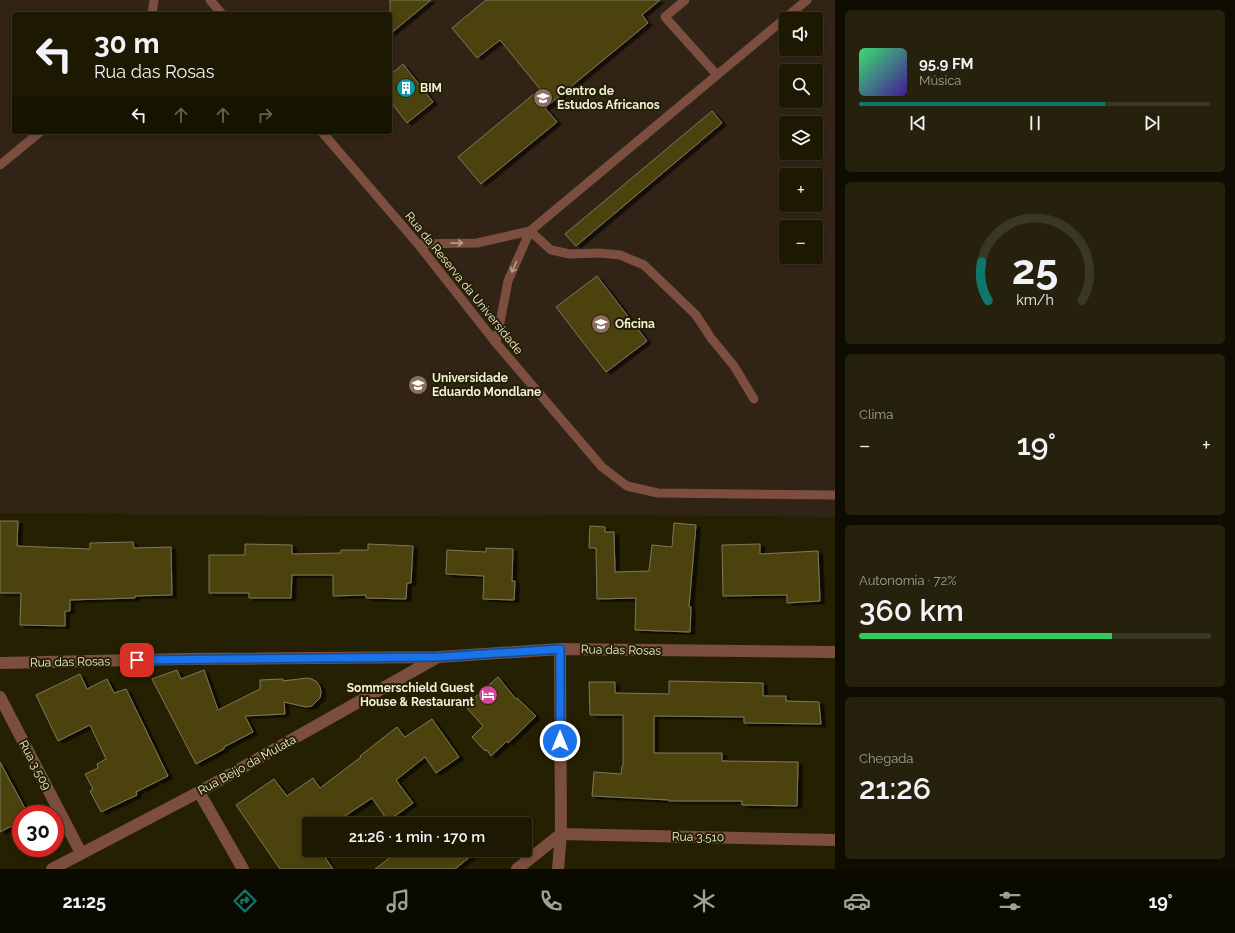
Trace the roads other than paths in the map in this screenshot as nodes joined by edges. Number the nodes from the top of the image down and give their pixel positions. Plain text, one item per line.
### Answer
1 (154, 0) edge
2 (210, 0) edge
3 (685, 0) edge
4 (807, 0) edge
5 (152, 12) edge
6 (220, 12) edge
7 (717, 75) junction
8 (38, 134) edge
9 (324, 134) edge
10 (0, 165) edge
11 (530, 231) junction
12 (418, 244) junction
13 (496, 342) junction
14 (754, 399) dead end
15 (835, 495) edge
16 (560, 649) junction
17 (835, 652) edge
18 (439, 657) junction
19 (0, 664) edge
20 (0, 697) edge
21 (198, 792) junction
22 (561, 834) junction
23 (835, 840) edge
24 (81, 853) junction
25 (52, 869) edge
26 (243, 869) edge
27 (517, 869) edge
28 (558, 869) edge

1 - 5 lane
2 - 6 lane
3 - 7 lane
4 - 7 lane
7 - 11 lane
8 - 10 lane
9 - 12 lane, Rua da Reserva da Universidade
12 -> 11 lane
11 -> 13 lane
11 - 14 lane
12 - 13 lane, Rua da Reserva da Universidade
13 - 15 lane, Rua da Reserva da Universidade
16 - 17 street, Rua das Rosas
16 - 18 street, Rua das Rosas
16 - 22 street
18 - 19 street, Rua das Rosas
18 - 21 street, Rua Beijo da Mulata
20 - 24 street, Rua 3.509
21 - 24 street, Rua Beijo da Mulata
21 - 26 street
22 - 23 street, Rua 3.510
22 - 27 street
22 - 28 street
24 - 25 street, Rua Beijo da Mulata

